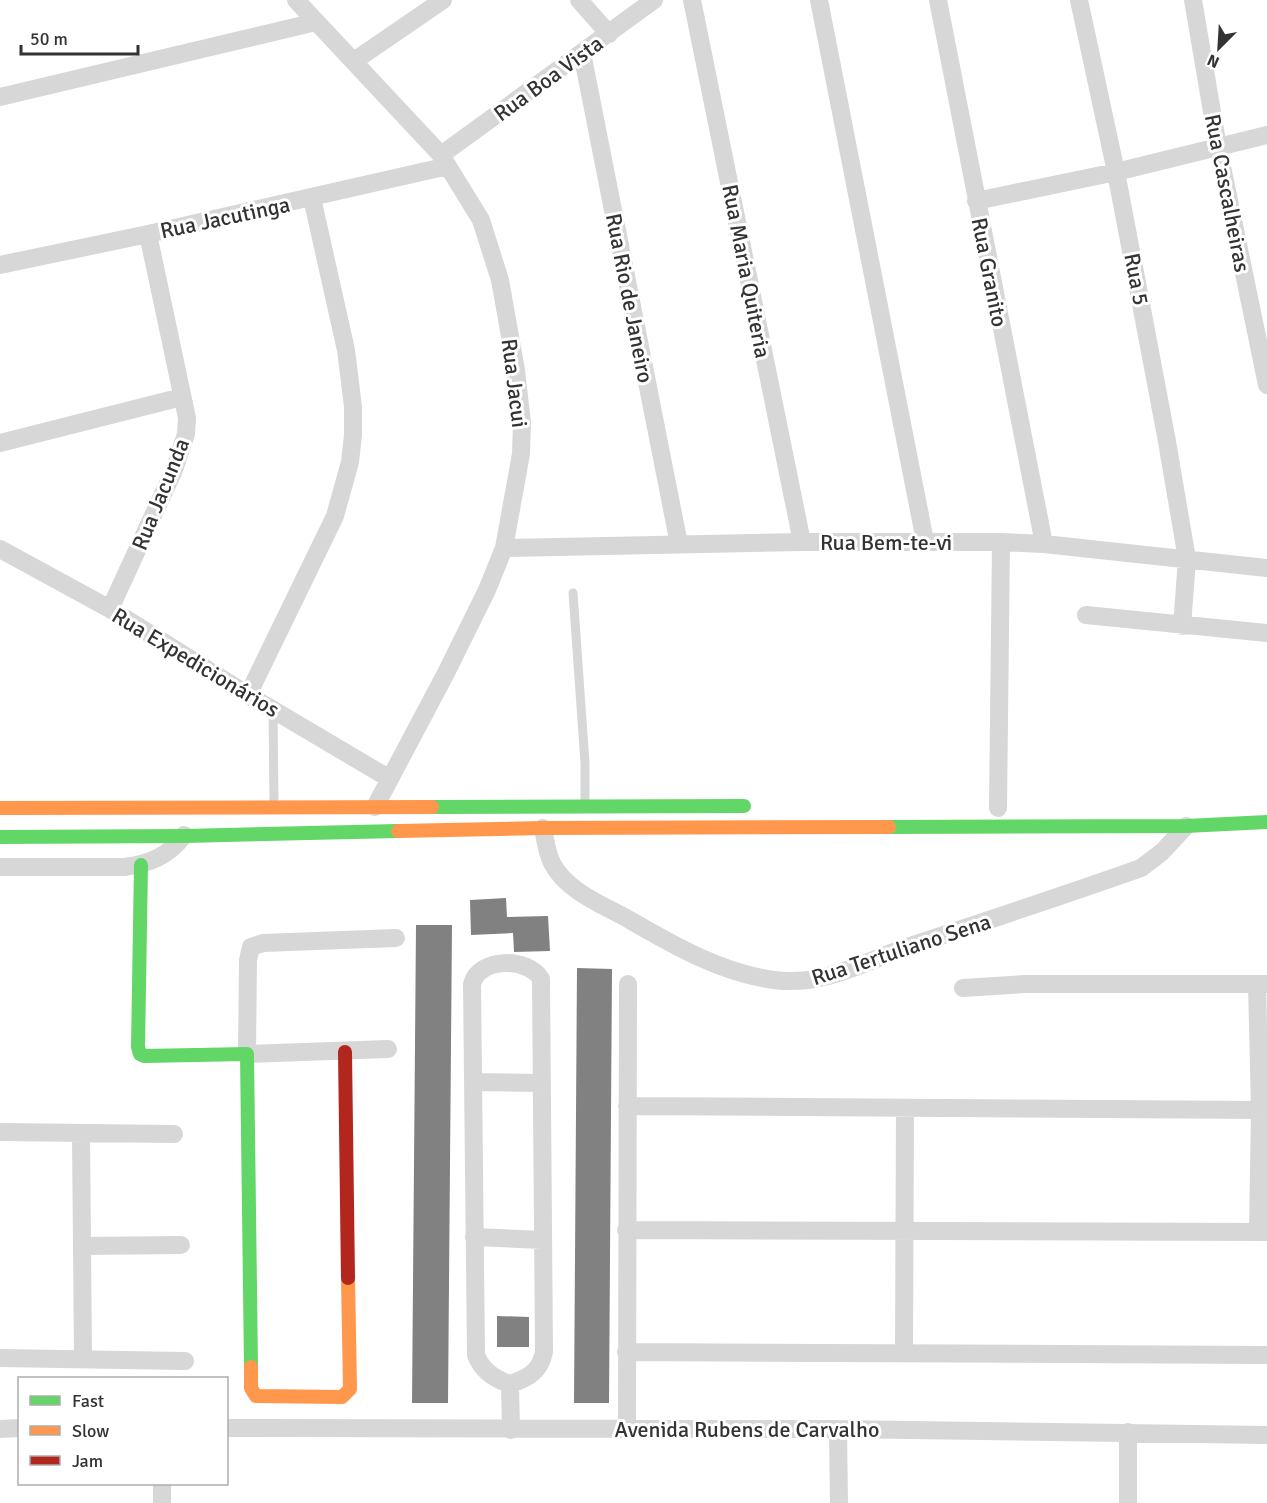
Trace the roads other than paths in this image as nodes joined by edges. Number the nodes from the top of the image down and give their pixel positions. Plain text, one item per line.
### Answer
1 (296, 0) edge
2 (443, 0) edge
3 (579, 0) edge
4 (654, 0) edge
5 (692, 0) edge
6 (819, 0) edge
7 (938, 0) edge
8 (1079, 0) edge
9 (1193, 0) edge
10 (316, 22) junction
11 (609, 34) junction
12 (582, 53) junction
13 (354, 61) junction
14 (0, 97) edge
15 (1267, 135) edge
16 (1218, 147) junction
17 (445, 161) junction
18 (1116, 172) junction
19 (312, 198) junction
20 (976, 201) junction
21 (148, 234) junction
22 (0, 265) edge
23 (1267, 385) edge
24 (182, 397) junction
25 (0, 443) edge
26 (925, 541) junction
27 (802, 542) junction
28 (1001, 542) junction
29 (679, 544) junction
30 (1044, 544) junction
31 (504, 548) junction
32 (0, 549) edge
33 (1188, 558) junction
34 (1267, 568) edge
35 (573, 592) dead end
36 (110, 609) junction
37 (1086, 615) dead end
38 (1182, 626) junction
39 (1267, 633) edge
40 (248, 695) junction
41 (273, 710) junction
42 (390, 779) junction
43 (585, 805) junction
44 (762, 806) dead end
45 (375, 807) junction
46 (0, 808) edge
47 (274, 808) junction
48 (998, 808) dead end
49 (185, 810) junction
50 (1267, 822) edge
51 (1186, 826) junction
52 (543, 828) junction
53 (184, 836) junction
54 (0, 837) edge
55 (141, 865) junction
56 (0, 867) edge
57 (396, 938) dead end
58 (628, 984) dead end
59 (1262, 984) edge
60 (963, 988) dead end
61 (388, 1049) dead end
62 (345, 1052) junction
63 (247, 1054) junction
64 (473, 1082) junction
65 (542, 1083) junction
66 (627, 1106) junction
67 (906, 1108) junction
68 (1263, 1110) edge
69 (0, 1132) edge
70 (81, 1134) junction
71 (174, 1134) dead end
72 (626, 1230) junction
73 (905, 1231) junction
74 (1263, 1232) edge
75 (474, 1237) junction
76 (542, 1240) junction
77 (181, 1245) dead end
78 (82, 1246) junction
79 (626, 1352) junction
80 (904, 1352) junction
81 (1267, 1355) edge
82 (0, 1358) edge
83 (83, 1358) junction
84 (185, 1361) dead end
85 (510, 1384) junction
86 (0, 1428) edge
87 (18, 1428) edge
88 (228, 1428) edge
89 (627, 1429) junction
90 (838, 1429) junction
91 (511, 1430) junction
92 (1128, 1432) junction
93 (1267, 1435) edge
94 (162, 1485) edge
95 (162, 1503) edge
96 (839, 1503) edge
97 (1128, 1503) edge

1 - 10 street, Rua Jacui
2 - 13 street
3 - 11 street
4 - 11 street, Rua Boa Vista
5 - 27 street, Rua Maria Quiteria
6 - 26 street
7 - 20 street, Rua Granito
8 - 18 street, Rua 5
9 - 16 street, Rua Cascalheiras
10 - 13 street, Rua Jacui
10 - 14 street
11 - 12 street, Rua Boa Vista
12 - 17 street, Rua Boa Vista
12 - 29 street, Rua Rio de Janeiro
13 - 17 street, Rua Jacui
15 - 16 street
16 - 18 street
16 - 23 street, Rua Cascalheiras
17 - 19 street, Rua Jacutinga
17 - 31 street, Rua Jacui
18 - 20 street
18 - 33 street, Rua 5
19 - 21 street, Rua Jacutinga
19 - 40 street
20 - 30 street, Rua Granito
21 - 22 street, Rua Jacutinga
21 - 24 street, Rua Jacunda
24 - 25 street
24 - 36 street, Rua Jacunda
26 - 27 street, Rua Bem-te-vi
26 - 28 street, Rua Bem-te-vi
27 - 29 street, Rua Bem-te-vi
28 - 30 street, Rua Bem-te-vi
28 - 48 street
29 - 31 street, Rua Bem-te-vi
30 - 33 street, Rua Bem-te-vi
31 - 42 street, Rua Jacui
32 - 36 street, Rua Expedicionários
33 - 34 street, Rua Bem-te-vi
33 - 38 street, Rua 5
35 - 43 lane
36 - 40 street, Rua Expedicionários
37 - 38 street
38 - 39 street
40 - 41 street, Rua Expedicionários
41 - 42 street, Rua Expedicionários
41 - 47 lane
42 - 45 street, Rua Jacui
43 - 44 main road
43 - 45 main road
45 - 47 main road
46 - 49 main road
47 - 49 main road
49 - 53 street
50 - 51 main road
51 - 52 main road
51 - 52 street, Rua Tertuliano Sena
52 - 53 main road
53 - 54 main road
53 - 55 street
55 - 56 street
55 - 63 main road
57 - 63 street
58 - 66 street
59 - 60 street
59 - 68 street
61 - 62 street
62 - 63 street
62 - 63 main road
64 - 65 street
64 - 65 street
64 - 75 street
65 - 76 street
66 - 67 street
66 - 72 street
67 - 68 street
67 - 73 street
68 - 74 street
69 - 70 street
70 - 71 street
70 - 78 street
72 - 73 street
72 - 79 street
73 - 74 street
73 - 80 street
75 - 76 street
75 - 85 street
76 - 85 street
77 - 78 street
78 - 83 street
79 - 80 street
79 - 89 street
80 - 81 street
82 - 83 street
83 - 84 street
85 - 91 street
86 - 87 street
88 - 91 street, Avenida Rubens de Carvalho
89 - 90 street, Avenida Rubens de Carvalho
89 - 91 street, Avenida Rubens de Carvalho
90 - 92 street, Avenida Rubens de Carvalho
90 - 96 street
92 - 93 street, Avenida Rubens de Carvalho
92 - 97 street
94 - 95 street

